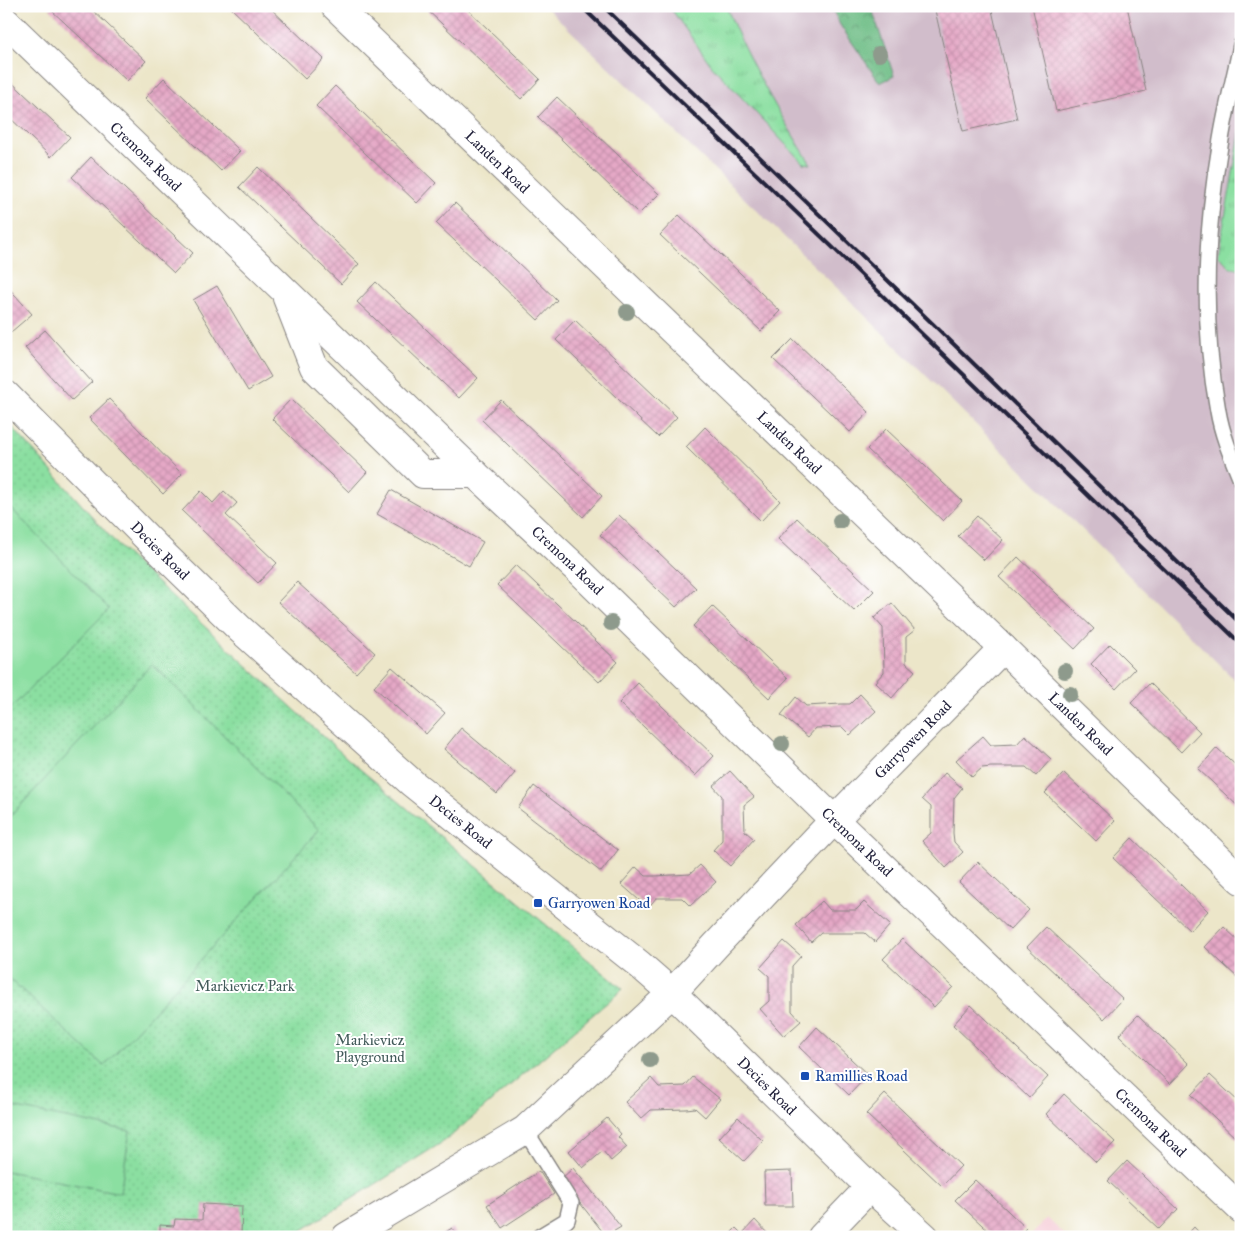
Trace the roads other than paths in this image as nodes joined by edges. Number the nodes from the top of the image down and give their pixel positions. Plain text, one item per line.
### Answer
1 (335, 6) edge
2 (6, 22) edge
3 (1241, 46) edge
4 (284, 290) junction
5 (6, 395) edge
6 (475, 474) junction
7 (1241, 480) edge
8 (1003, 648) junction
9 (834, 820) junction
10 (1241, 880) edge
11 (672, 994) junction
12 (525, 1130) junction
13 (870, 1187) junction
14 (1241, 1209) edge
15 (346, 1237) edge
16 (539, 1237) edge
17 (822, 1237) edge
18 (924, 1237) edge

1 - 8 street, Landen Road
2 - 4 street, Cremona Road
3 - 7 lane
4 - 6 street, Cremona Road
4 - 6 street, Cremona Road
5 - 11 street, Decies Road
6 - 9 street, Cremona Road
8 - 9 street, Garryowen Road
8 - 10 street, Landen Road
9 - 11 street, Garryowen Road
9 - 14 street, Cremona Road
11 - 12 street, Garryowen Road
11 - 13 street, Decies Road
12 - 15 street, Garryowen Road
12 - 16 lane
13 - 17 street
13 - 18 street, Decies Road

